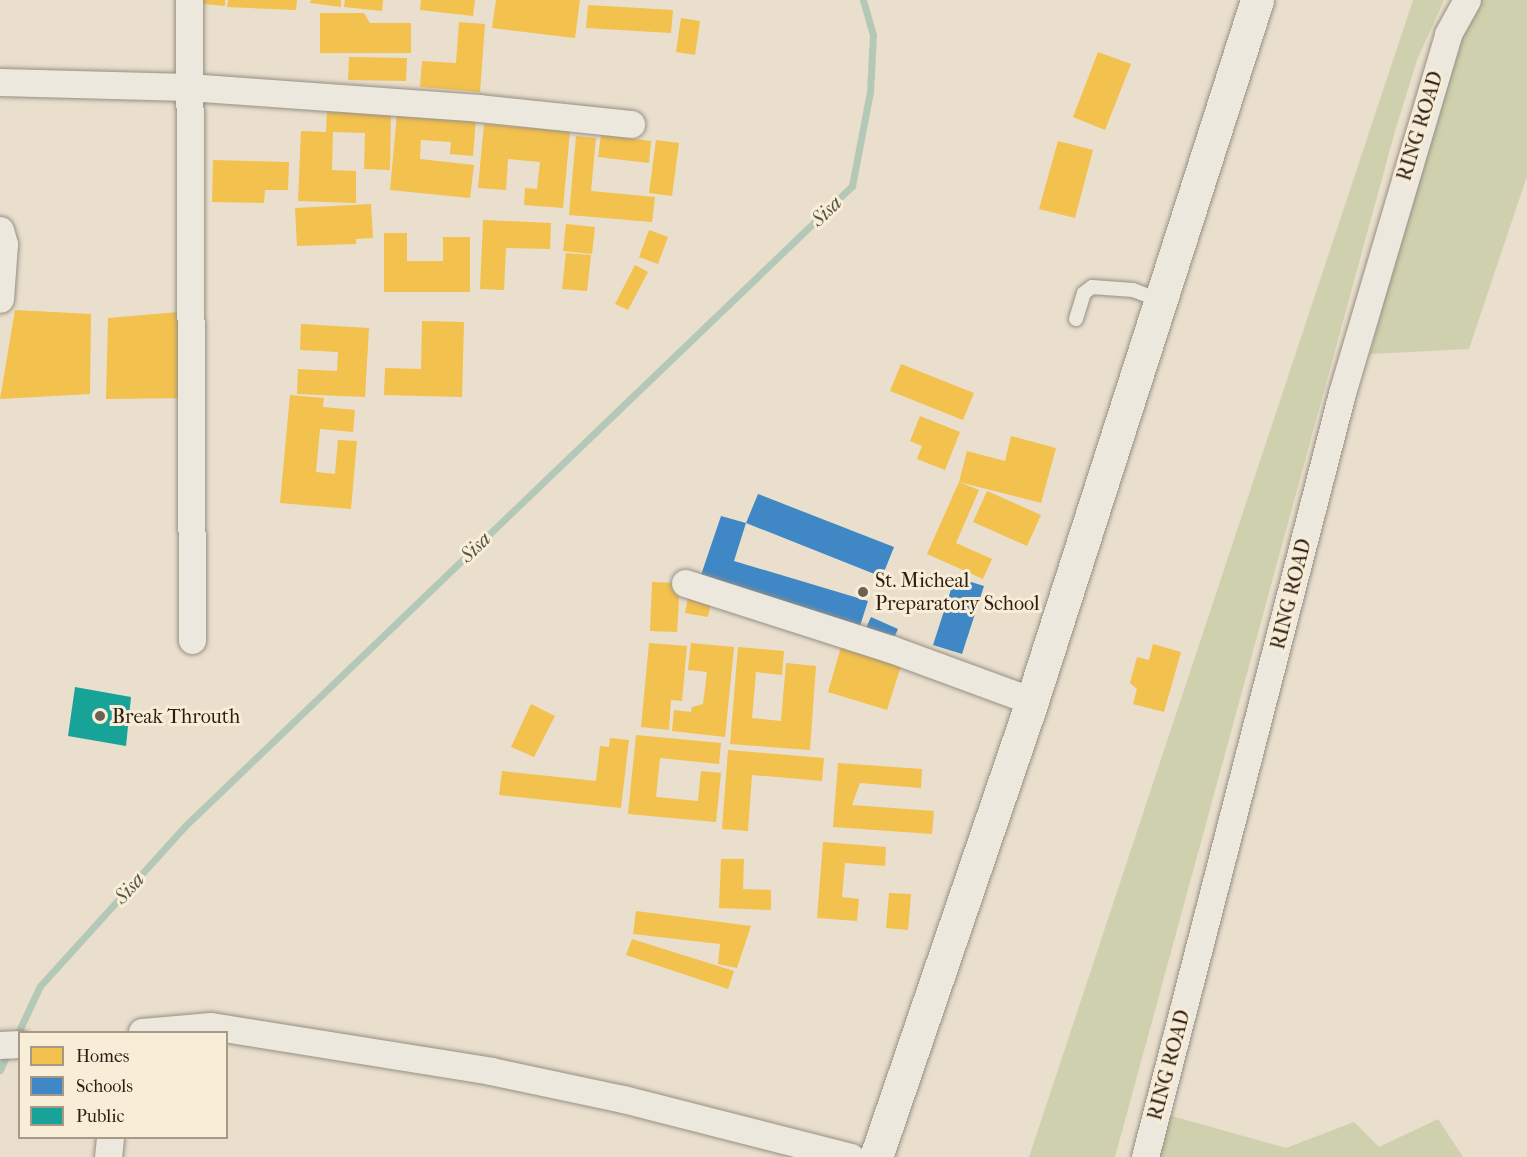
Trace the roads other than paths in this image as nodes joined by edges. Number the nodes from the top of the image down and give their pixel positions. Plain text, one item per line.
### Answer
1 (189, 0) edge
2 (1257, 0) edge
3 (1467, 0) edge
4 (0, 82) edge
5 (188, 87) junction
6 (631, 124) dead end
7 (0, 230) edge
8 (0, 298) edge
9 (1161, 301) junction
10 (1076, 319) dead end
11 (685, 583) dead end
12 (192, 640) dead end
13 (1032, 700) junction
14 (154, 1031) edge
15 (18, 1044) edge
16 (0, 1045) edge
17 (110, 1139) edge
18 (108, 1157) edge
19 (851, 1157) edge
20 (876, 1157) edge
21 (1145, 1157) edge

1 - 5 street
2 - 9 street
3 - 21 street, RING ROAD
4 - 5 street
5 - 6 street
5 - 12 street
7 - 8 street
9 - 10 lane
9 - 13 street
11 - 13 street
13 - 20 street
14 - 19 street
15 - 16 street
17 - 18 street

